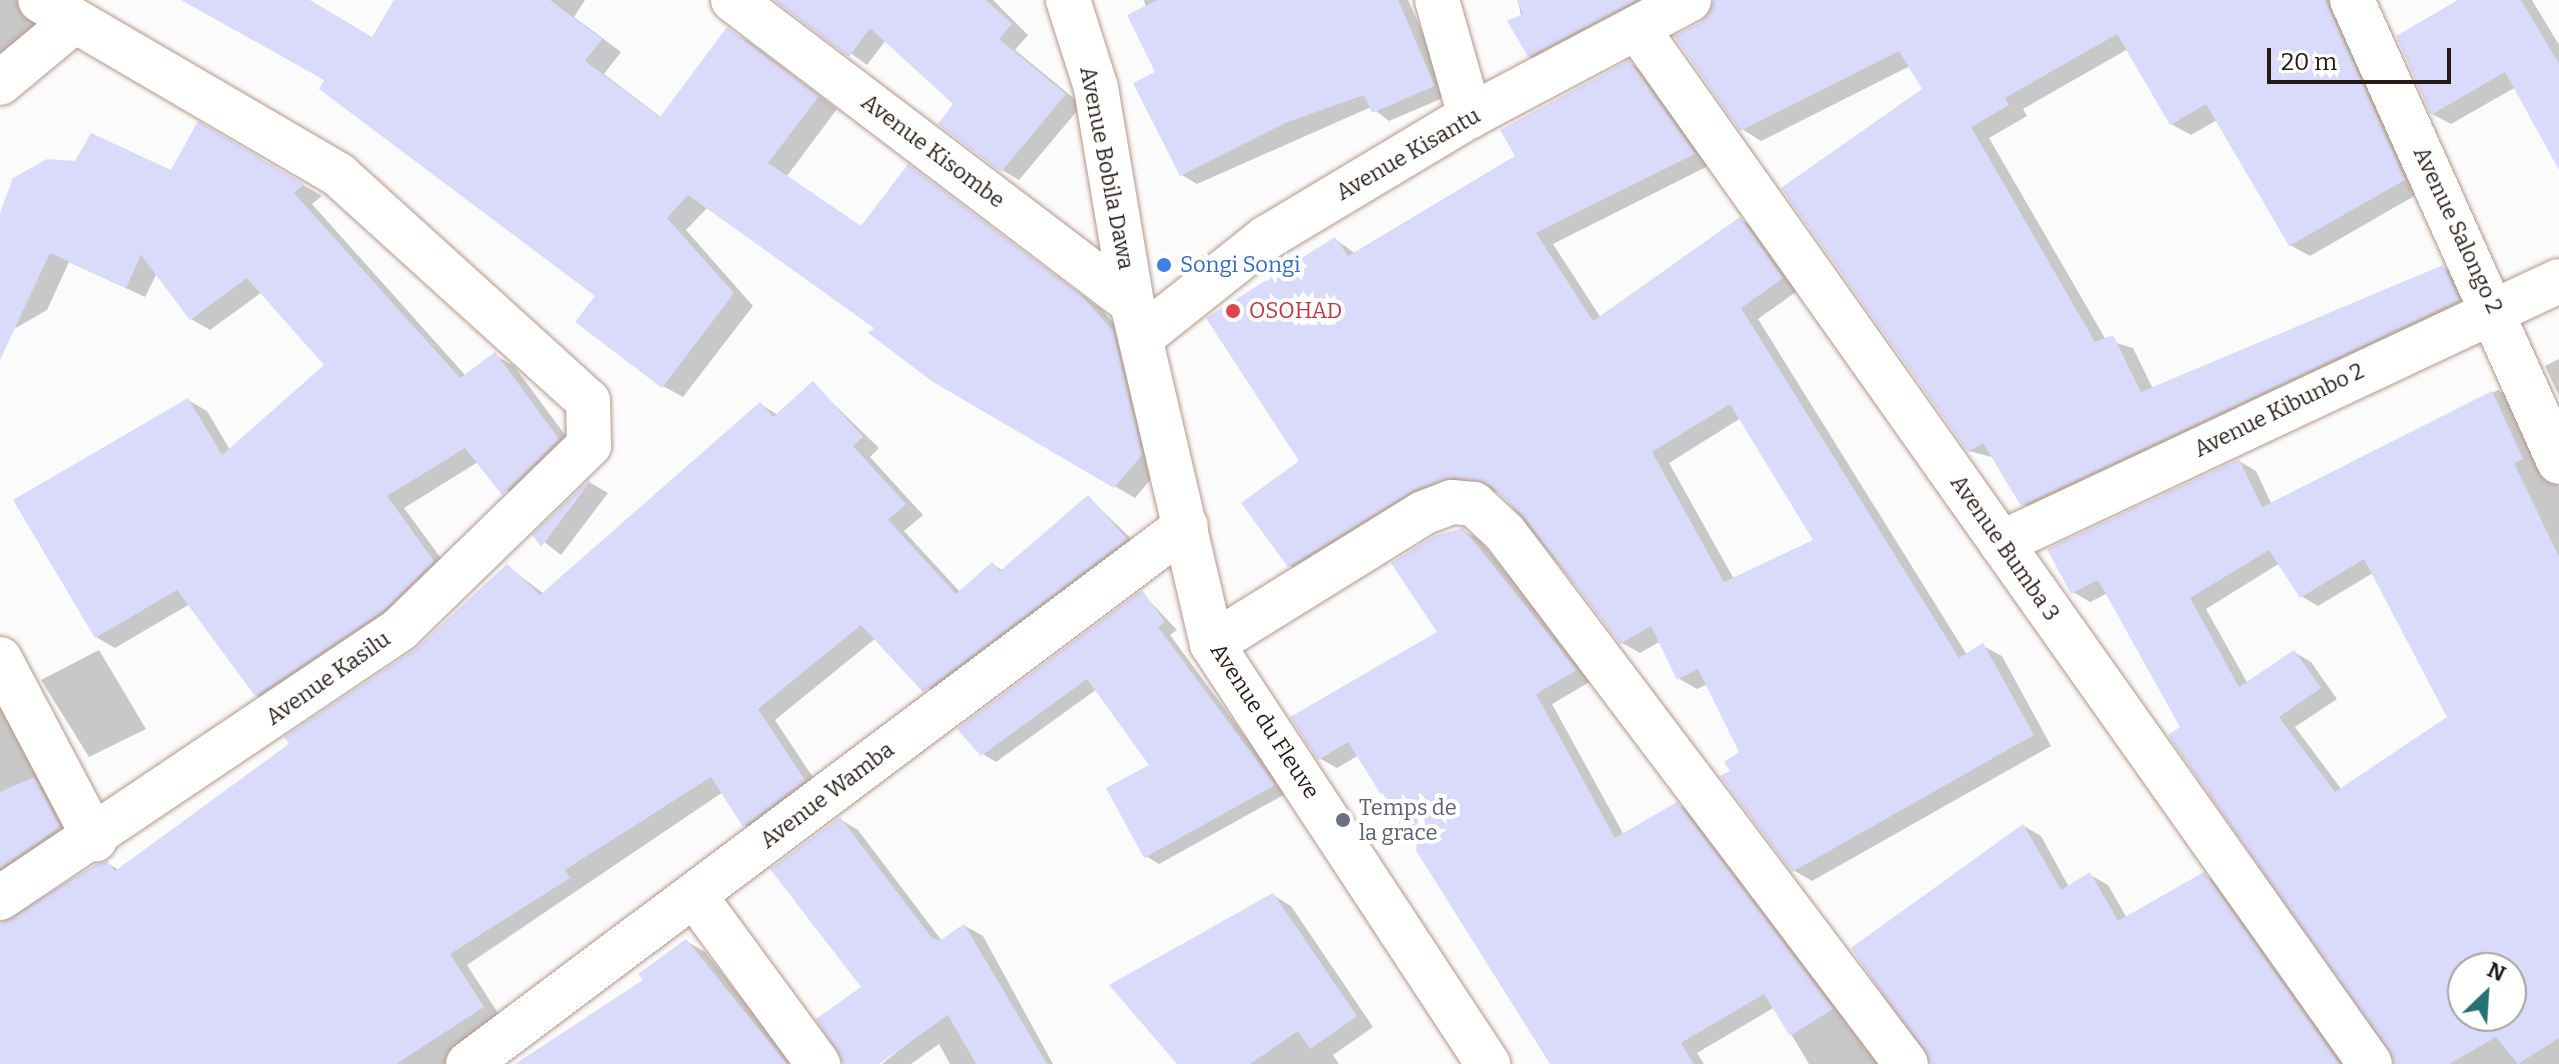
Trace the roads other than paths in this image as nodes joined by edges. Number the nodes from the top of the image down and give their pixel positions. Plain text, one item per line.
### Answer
1 (733, 0) edge
2 (1068, 0) edge
3 (1437, 0) edge
4 (1689, 0) edge
5 (2352, 0) edge
6 (56, 11) edge
7 (1639, 31) junction
8 (0, 83) edge
9 (1470, 116) junction
10 (2559, 281) edge
11 (2494, 308) junction
12 (1138, 319) junction
13 (2559, 462) edge
14 (1186, 526) junction
15 (2001, 543) junction
16 (1212, 644) junction
17 (0, 659) edge
18 (95, 839) junction
19 (694, 895) junction
20 (0, 898) edge
21 (468, 1064) edge
22 (818, 1064) edge
23 (1488, 1064) edge
24 (1906, 1064) edge
25 (2370, 1064) edge

1 - 12 street, Avenue Kisombe
2 - 12 street, Avenue Bobila Dawa
3 - 9 street
4 - 7 street, Avenue Kisantu
5 - 11 street, Avenue Salongo 2
6 - 8 street
6 - 18 street, Avenue Kasilu
7 - 9 street, Avenue Kisantu
7 - 15 street, Avenue Bumba 3
9 - 12 street, Avenue Kisantu
10 - 11 street, Avenue Kibunbo 2
11 - 13 street, Avenue Salongo 2
11 - 15 street, Avenue Kibunbo 2
12 - 14 street, Avenue du Fleuve
14 - 16 street, Avenue du Fleuve
14 - 19 street, Avenue Wamba
15 - 25 street, Avenue Bumba 3
16 - 23 street, Avenue du Fleuve
16 - 24 street
17 - 18 street
18 - 20 street, Avenue Kasilu
19 - 21 street, Avenue Wamba
19 - 22 street

